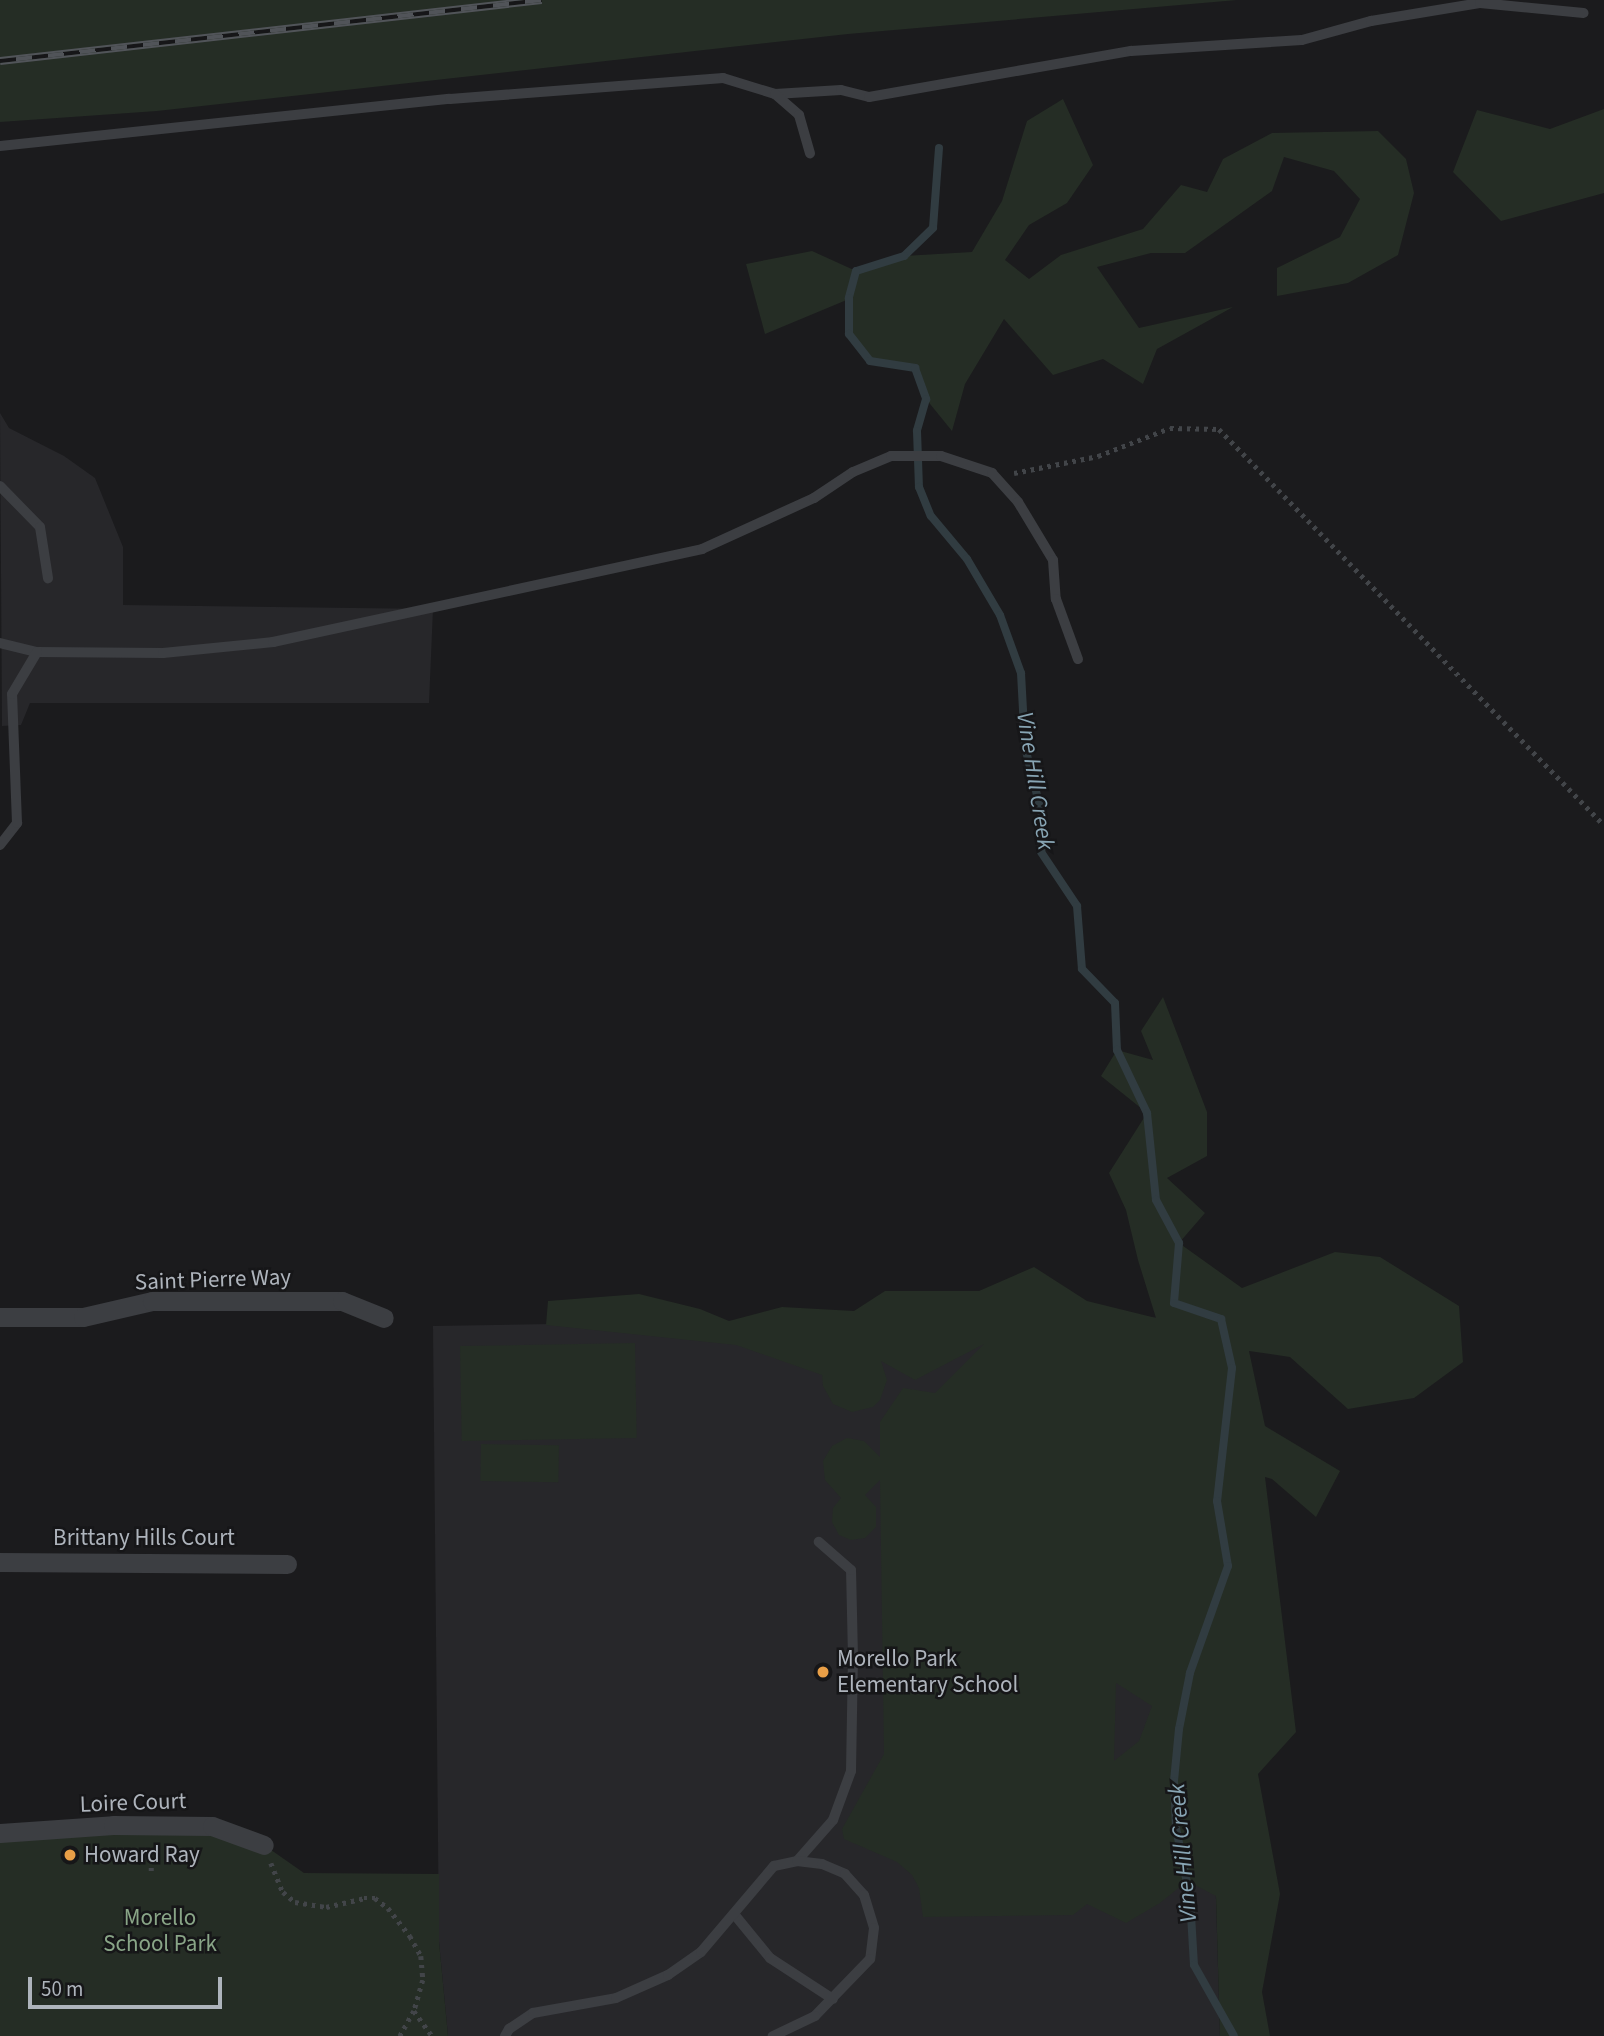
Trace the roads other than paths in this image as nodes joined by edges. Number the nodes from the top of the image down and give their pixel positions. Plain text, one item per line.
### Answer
1 (1584, 13) dead end
2 (775, 94) junction
3 (0, 146) edge
4 (810, 153) dead end
5 (0, 486) edge
6 (48, 578) dead end
7 (0, 643) edge
8 (37, 652) junction
9 (1078, 660) dead end
10 (0, 845) edge
11 (0, 1317) edge
12 (384, 1318) dead end
13 (819, 1542) dead end
14 (0, 1562) edge
15 (287, 1564) dead end
16 (0, 1833) edge
17 (264, 1845) road end
18 (797, 1861) junction
19 (734, 1914) junction
20 (833, 1999) junction
21 (505, 2036) edge
22 (773, 2036) edge

1 - 2 lane
2 - 3 lane
2 - 4 lane
5 - 6 lane
7 - 8 lane
8 - 9 lane
8 - 10 lane
11 - 12 street, Saint Pierre Way
13 - 18 lane
14 - 15 street, Brittany Hills Court
16 - 17 street, Loire Court
18 - 19 lane
18 - 20 lane
19 - 20 lane
19 - 21 lane
20 - 22 lane

